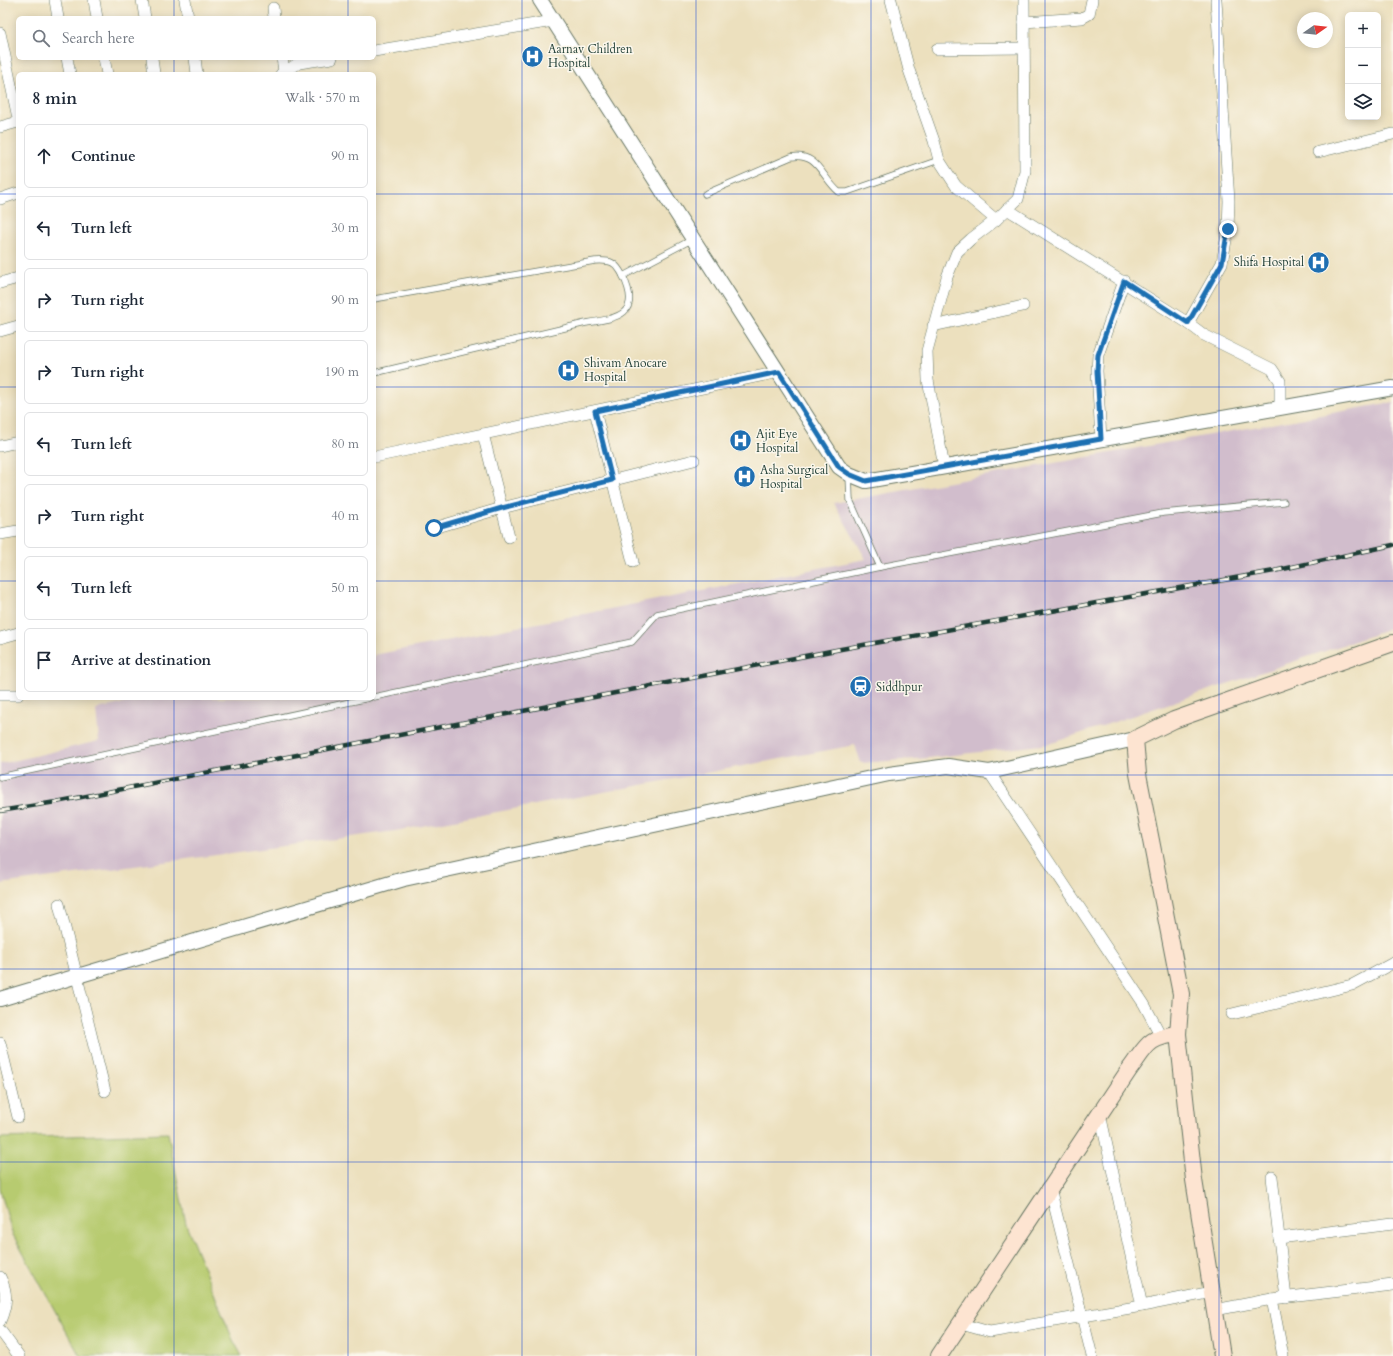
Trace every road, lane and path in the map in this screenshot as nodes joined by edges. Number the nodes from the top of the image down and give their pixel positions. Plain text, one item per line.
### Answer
1 (54, 0) edge
2 (94, 0) edge
3 (142, 0) edge
4 (185, 0) edge
5 (540, 0) edge
6 (891, 0) edge
7 (1024, 0) edge
8 (1092, 0) edge
9 (1216, 0) edge
10 (58, 16) edge
11 (97, 16) edge
12 (145, 16) edge
13 (188, 16) edge
14 (553, 21) junction
15 (1024, 22) junction
16 (0, 33) edge
17 (1024, 48) junction
18 (937, 49) dead end
19 (376, 51) edge
20 (67, 60) edge
21 (104, 60) edge
22 (152, 60) edge
23 (195, 60) edge
24 (282, 60) edge
25 (321, 60) edge
26 (70, 72) edge
27 (107, 72) edge
28 (154, 72) edge
29 (197, 72) edge
30 (283, 72) edge
31 (16, 109) edge
32 (16, 123) edge
33 (0, 127) edge
34 (1393, 134) edge
35 (1318, 152) dead end
36 (938, 160) junction
37 (16, 194) edge
38 (705, 194) dead end
39 (0, 199) edge
40 (1007, 209) junction
41 (996, 220) junction
42 (693, 238) junction
43 (624, 276) junction
44 (16, 279) edge
45 (1124, 281) junction
46 (0, 283) edge
47 (376, 299) edge
48 (1023, 306) dead end
49 (1188, 323) junction
50 (933, 326) junction
51 (16, 327) edge
52 (0, 331) edge
53 (779, 372) junction
54 (376, 373) edge
55 (1393, 388) edge
56 (1280, 408) junction
57 (595, 411) junction
58 (483, 434) junction
59 (1101, 439) junction
60 (16, 442) edge
61 (0, 446) edge
62 (376, 457) edge
63 (694, 460) dead end
64 (944, 467) junction
65 (849, 474) junction
66 (612, 480) junction
67 (1284, 502) dead end
68 (502, 508) junction
69 (434, 528) dead end
70 (16, 531) edge
71 (0, 534) edge
72 (509, 537) dead end
73 (633, 562) dead end
74 (880, 567) junction
75 (16, 634) edge
76 (0, 638) edge
77 (1393, 643) edge
78 (0, 695) edge
79 (16, 695) edge
80 (376, 697) edge
81 (360, 700) edge
82 (1135, 739) junction
83 (989, 772) junction
84 (0, 776) edge
85 (59, 904) dead end
86 (1393, 963) edge
87 (76, 976) junction
88 (0, 999) edge
89 (1232, 1014) dead end
90 (1178, 1034) junction
91 (1161, 1036) junction
92 (0, 1043) edge
93 (106, 1091) dead end
94 (1100, 1114) junction
95 (18, 1117) dead end
96 (1272, 1177) dead end
97 (1050, 1188) junction
98 (1393, 1224) edge
99 (1279, 1238) junction
100 (0, 1277) edge
101 (1393, 1285) edge
102 (1212, 1292) junction
103 (1286, 1298) junction
104 (1272, 1299) junction
105 (1142, 1306) junction
106 (1215, 1310) junction
107 (1083, 1316) junction
108 (0, 1320) edge
109 (961, 1324) junction
110 (0, 1330) edge
111 (19, 1356) edge
112 (939, 1356) edge
113 (1092, 1356) edge
114 (1222, 1356) edge
115 (1283, 1356) edge

1 - 10 street
2 - 11 street
3 - 12 street
4 - 13 street
5 - 14 street
6 - 36 street
7 - 15 street
8 - 15 street
9 - 49 street
14 - 19 street
14 - 42 street
15 - 17 street
16 - 31 street
17 - 18 street
17 - 40 street
20 - 26 street
21 - 27 street
22 - 28 street
23 - 29 street
24 - 30 street
25 - 30 street
32 - 33 street
34 - 35 street
36 - 38 lane
36 - 41 street
37 - 39 street
40 - 41 street
40 - 45 street
41 - 50 street
42 - 43 lane
42 - 53 street
43 - 47 lane
43 - 54 lane
44 - 46 street
45 - 49 street
45 - 59 street
48 - 50 street
49 - 56 street
50 - 64 street
51 - 52 street
53 - 57 street
53 - 65 street
55 - 56 street
56 - 59 street
57 - 58 street
57 - 66 street
58 - 62 street
58 - 68 street
59 - 64 street
60 - 61 street
63 - 66 street
64 - 65 street
65 - 74 lane
66 - 68 street
66 - 73 street
67 - 74 lane
68 - 69 street
68 - 72 street
70 - 71 street
74 - 80 lane
75 - 76 street
77 - 82 main road
78 - 79 street
81 - 84 lane
82 - 83 street
82 - 90 main road
83 - 87 street
83 - 91 street
85 - 87 street
86 - 89 street
87 - 88 street
87 - 93 street
90 - 91 main road
90 - 102 main road
91 - 94 main road
92 - 95 street
94 - 97 main road
94 - 105 street
96 - 99 street
97 - 107 street
97 - 109 main road
98 - 99 street
99 - 103 street
100 - 108 street
101 - 103 street
102 - 105 street
102 - 106 main road
103 - 104 street
104 - 106 street
104 - 115 street
105 - 107 street
106 - 114 main road
107 - 109 street
107 - 113 street
109 - 112 main road
110 - 111 street

